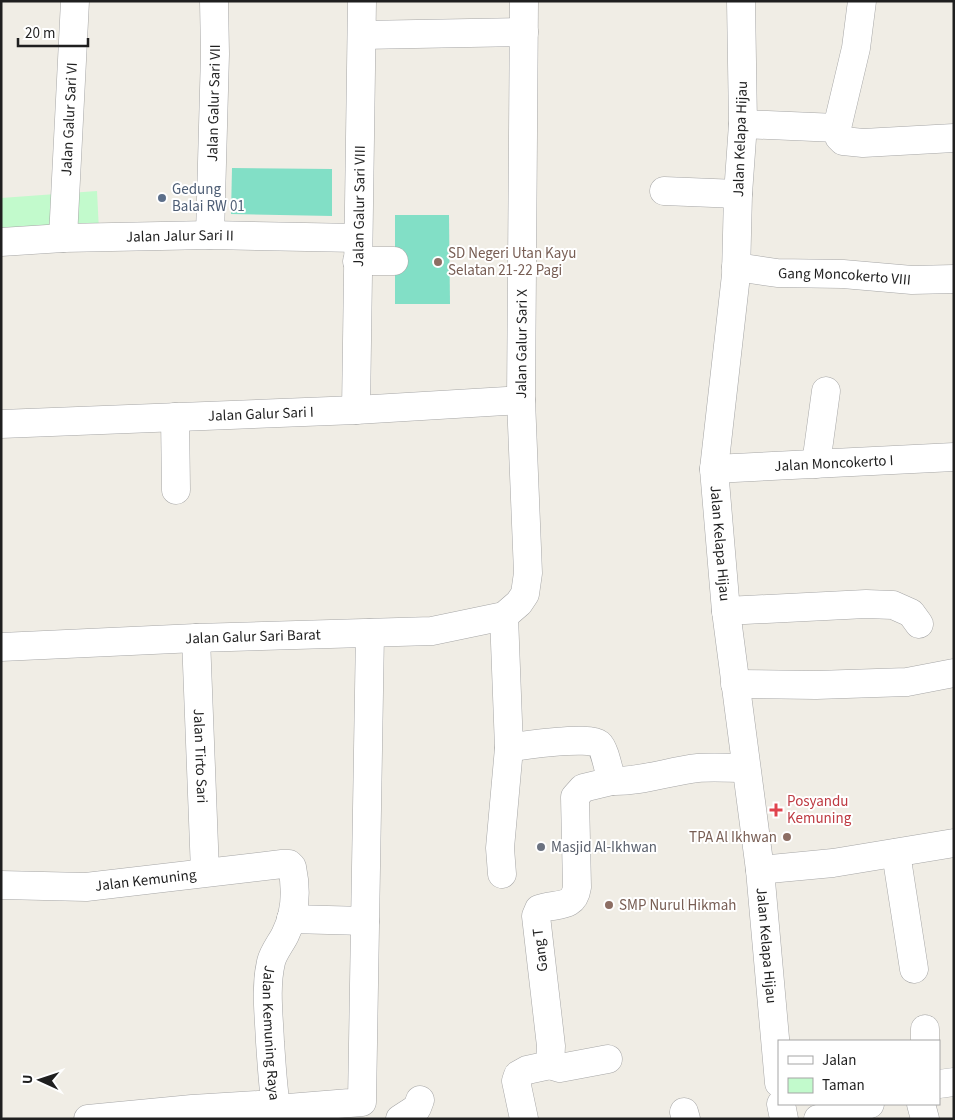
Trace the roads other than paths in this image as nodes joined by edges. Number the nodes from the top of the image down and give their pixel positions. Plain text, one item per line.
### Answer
1 (75, 1) edge
2 (214, 1) edge
3 (362, 1) edge
4 (524, 1) edge
5 (741, 1) edge
6 (862, 1) edge
7 (524, 32) junction
8 (362, 35) junction
9 (743, 124) junction
10 (837, 128) junction
11 (954, 138) edge
12 (664, 191) dead end
13 (738, 194) junction
14 (210, 235) junction
15 (62, 238) junction
16 (1, 242) edge
17 (357, 250) junction
18 (394, 261) dead end
19 (736, 266) junction
20 (954, 279) edge
21 (826, 391) dead end
22 (521, 400) junction
23 (356, 410) junction
24 (175, 417) junction
25 (1, 424) edge
26 (954, 456) edge
27 (816, 464) junction
28 (714, 469) junction
29 (176, 490) dead end
30 (726, 612) junction
31 (504, 616) junction
32 (918, 624) dead end
33 (370, 633) junction
34 (196, 638) junction
35 (1, 647) edge
36 (954, 673) edge
37 (735, 684) junction
38 (509, 748) junction
39 (745, 768) junction
40 (612, 781) junction
41 (954, 844) edge
42 (896, 853) junction
43 (289, 864) joint
44 (760, 870) junction
45 (205, 872) junction
46 (502, 874) dead end
47 (1, 885) edge
48 (291, 919) junction
49 (364, 921) junction
50 (914, 969) dead end
51 (608, 1059) dead end
52 (550, 1065) junction
53 (778, 1070) edge
54 (954, 1082) edge
55 (940, 1084) edge
56 (420, 1100) dead end
57 (867, 1105) edge
58 (921, 1105) edge
59 (276, 1111) edge
60 (88, 1119) edge
61 (400, 1119) edge
62 (524, 1119) edge
63 (818, 1119) edge
64 (925, 1119) edge

1 - 15 street, Jalan Galur Sari VI
2 - 14 street, Jalan Galur Sari VII
3 - 8 street, Jalan Galur Sari VIII
4 - 7 street, Jalan Galur Sari X
5 - 9 street, Jalan Kelapa Hijau
6 - 10 street
7 - 8 street
7 - 22 street, Jalan Galur Sari X
8 - 17 street, Jalan Galur Sari VIII
9 - 10 street
9 - 13 street, Jalan Kelapa Hijau
10 - 11 street
12 - 13 street
13 - 19 street, Jalan Kelapa Hijau
14 - 15 street, Jalan Jalur Sari II
14 - 17 street, Jalan Jalur Sari II
15 - 16 street, Jalan Jalur Sari II
17 - 18 street, Jalan Jalur Sari II
17 - 23 street, Jalan Galur Sari VIII
19 - 20 street, Gang Moncokerto VIII
19 - 28 street, Jalan Kelapa Hijau
21 - 27 street
22 - 23 street, Jalan Galur Sari I
22 - 31 street, Jalan Galur Sari X
23 - 24 street, Jalan Galur Sari I
24 - 25 street, Jalan Galur Sari I
24 - 29 street
26 - 27 street, Jalan Moncokerto I
27 - 28 street, Jalan Moncokerto I
28 - 30 street, Jalan Kelapa Hijau
30 - 32 street
30 - 37 street, Jalan Kelapa Hijau
31 - 33 street, Jalan Galur Sari Barat
31 - 38 street
33 - 34 street, Jalan Galur Sari Barat
33 - 49 street
34 - 35 street, Jalan Galur Sari Barat
34 - 45 street, Jalan Tirto Sari
36 - 37 street
37 - 39 street, Jalan Kelapa Hijau
38 - 40 street
38 - 46 street
39 - 40 street
39 - 44 street, Jalan Kelapa Hijau
40 - 52 street, Gang T
41 - 42 street
42 - 44 street
42 - 50 street
43 - 45 street, Jalan Kemuning
43 - 48 street, Jalan Kemuning Raya
44 - 53 street, Jalan Kelapa Hijau
45 - 47 street, Jalan Kemuning
48 - 49 street
48 - 59 street, Jalan Kemuning Raya
49 - 59 street
51 - 52 street
52 - 62 street
54 - 55 street
56 - 61 street
57 - 63 street
58 - 64 street
59 - 60 street

